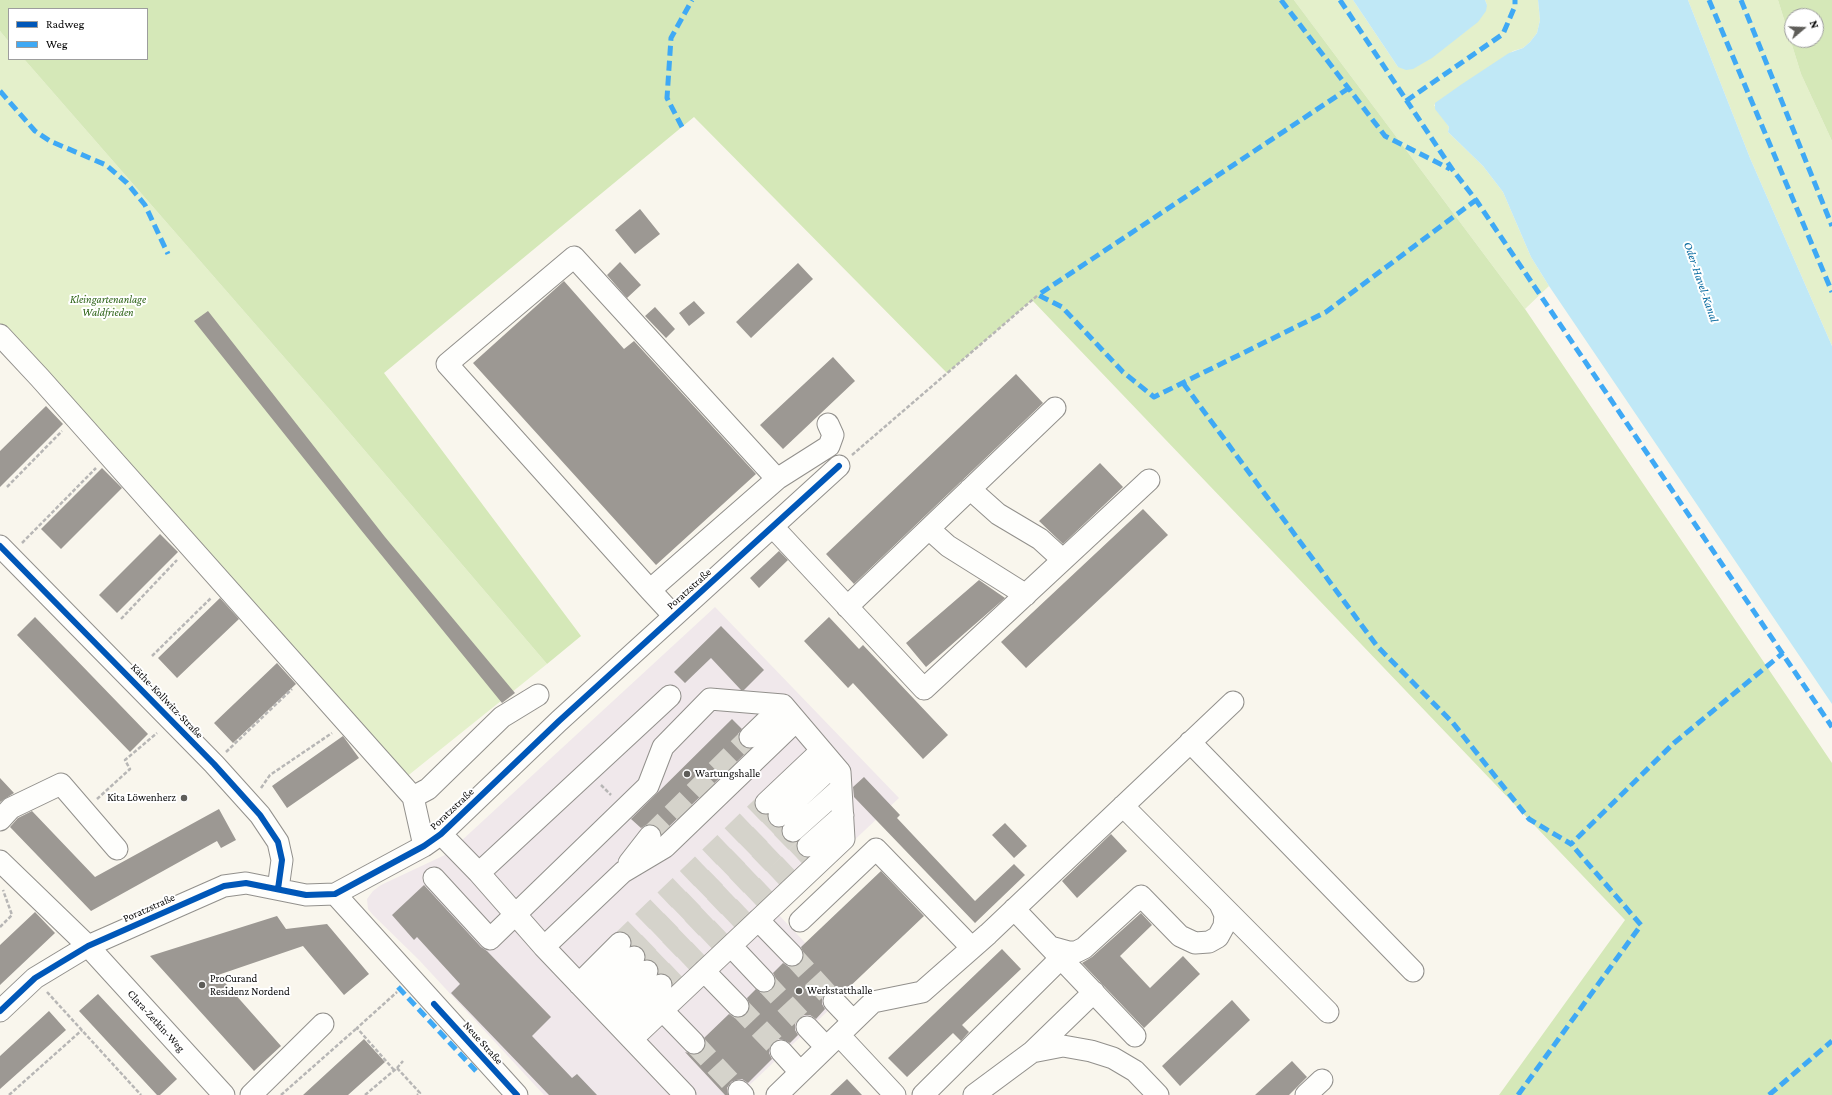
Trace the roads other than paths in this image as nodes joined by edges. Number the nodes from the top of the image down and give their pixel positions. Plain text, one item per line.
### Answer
1 (0, 335) edge
2 (1055, 408) dead end
3 (828, 424) dead end
4 (839, 466) road end
5 (777, 478) junction
6 (1149, 480) dead end
7 (970, 489) junction
8 (772, 527) junction
9 (929, 529) junction
10 (5, 551) edge
11 (1063, 560) junction
12 (650, 590) junction
13 (1026, 595) junction
14 (847, 607) junction
15 (674, 616) junction
16 (538, 695) dead end
17 (670, 696) dead end
18 (1233, 702) dead end
19 (789, 713) junction
20 (750, 737) tunnel mouth
21 (1190, 742) junction
22 (827, 758) junction
23 (841, 788) junction
24 (413, 797) junction
25 (1123, 806) junction
26 (843, 816) junction
27 (0, 820) edge
28 (441, 834) junction
29 (650, 836) tunnel mouth
30 (424, 846) junction
31 (808, 846) tunnel mouth
32 (117, 849) dead end
33 (6, 867) edge
34 (623, 872) junction
35 (479, 873) junction
36 (434, 878) dead end
37 (278, 889) junction
38 (335, 894) junction
39 (1220, 904) junction
40 (1014, 909) junction
41 (516, 915) junction
42 (758, 920) junction
43 (800, 921) dead end
44 (88, 946) junction
45 (731, 946) junction
46 (544, 947) junction
47 (972, 948) junction
48 (1062, 952) junction
49 (792, 955) tunnel mouth
50 (704, 971) junction
51 (1413, 971) dead end
52 (764, 981) tunnel mouth
53 (1094, 992) junction
54 (834, 1001) tunnel mouth
55 (738, 1006) tunnel mouth
56 (0, 1011) edge
57 (663, 1011) junction
58 (606, 1012) junction
59 (1328, 1012) dead end
60 (323, 1024) dead end
61 (807, 1027) tunnel mouth
62 (839, 1034) junction
63 (1135, 1036) dead end
64 (694, 1044) tunnel mouth
65 (781, 1051) tunnel mouth
66 (1032, 1052) junction
67 (800, 1072) junction
68 (1322, 1080) dead end
69 (224, 1095) edge
70 (251, 1095) edge
71 (517, 1095) edge
72 (685, 1095) edge
73 (777, 1095) edge
74 (895, 1095) edge
75 (923, 1095) edge
76 (974, 1095) edge
77 (1158, 1095) edge
78 (1306, 1095) edge

1 - 24 street
2 - 7 street
3 - 5 street
4 - 8 street, Poratzstraße
5 - 12 street
5 - 12 street
6 - 11 street
7 - 9 street
7 - 11 street
8 - 14 street
8 - 15 street, Poratzstraße
9 - 13 street
9 - 14 street
10 - 37 street, Käthe-Kollwitz-Straße
11 - 13 street
12 - 15 street
13 - 14 street
15 - 28 street, Poratzstraße
16 - 24 street
17 - 35 street
18 - 21 street
19 - 20 street
19 - 22 street
19 - 34 street
19 - 41 street
21 - 25 street
21 - 51 street
22 - 23 street
22 - 23 street
23 - 26 street
24 - 30 street
25 - 39 street
25 - 40 street
26 - 31 street
26 - 42 street
27 - 32 street
28 - 30 street, Poratzstraße
28 - 35 street
29 - 34 street
30 - 38 street, Poratzstraße
33 - 44 street, Clara-Zetkin-Weg
34 - 46 street
35 - 41 street
36 - 41 street
37 - 38 street, Poratzstraße
37 - 44 street, Poratzstraße
38 - 71 street, Neue Straße
39 - 48 street
39 - 59 street
40 - 47 street
40 - 48 street
41 - 46 street
42 - 45 street
42 - 49 street
43 - 47 street
44 - 56 street, Poratzstraße
44 - 69 street, Clara-Zetkin-Weg
45 - 50 street
45 - 52 street
46 - 58 street
47 - 62 street
48 - 53 street
48 - 75 street
50 - 55 street
50 - 57 street
53 - 63 street
53 - 66 street
54 - 62 street
57 - 58 street
57 - 64 street
58 - 58 street
58 - 72 street
60 - 70 street
61 - 62 street
62 - 67 street
62 - 74 street
65 - 67 street
66 - 76 street
66 - 77 street
67 - 73 street
68 - 78 street

